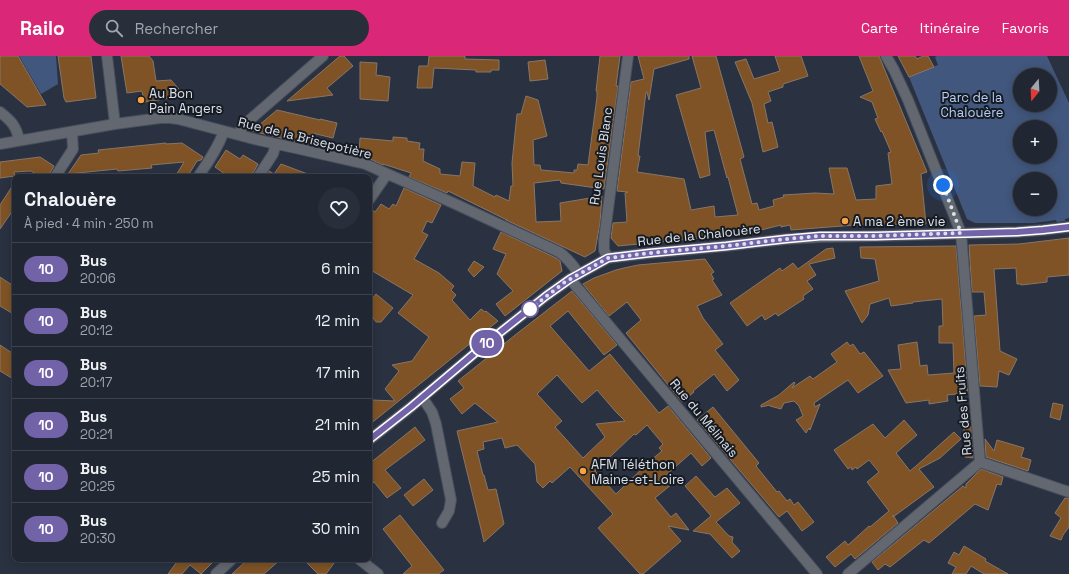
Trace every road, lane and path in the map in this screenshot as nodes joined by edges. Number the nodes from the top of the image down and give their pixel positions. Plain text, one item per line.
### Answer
1 (107, 56) edge
2 (323, 56) edge
3 (628, 56) edge
4 (886, 56) edge
5 (0, 112) edge
6 (115, 124) junction
7 (224, 131) junction
8 (72, 132) junction
9 (238, 134) junction
10 (19, 140) junction
11 (0, 144) edge
12 (276, 144) junction
13 (57, 174) edge
14 (200, 174) edge
15 (260, 174) edge
16 (387, 174) junction
17 (372, 196) edge
18 (1069, 227) edge
19 (961, 233) junction
20 (608, 258) junction
21 (575, 276) junction
22 (422, 397) junction
23 (372, 438) edge
24 (980, 462) junction
25 (1069, 492) edge
26 (442, 523) dead end
27 (229, 562) edge
28 (363, 562) edge
29 (216, 574) edge
30 (378, 574) edge
31 (817, 574) edge
32 (848, 574) edge

1 - 6 street
2 - 9 street
3 - 20 street, Rue Louis Blanc
4 - 19 street, Rue des Fruits
5 - 10 street
6 - 7 street, Rue de la Brisepotière
6 - 8 street, Rue de la Brisepotière
7 - 9 street, Rue de la Brisepotière
7 - 14 street
8 - 10 street, Rue de la Brisepotière
8 - 13 street
9 - 12 street, Rue de la Brisepotière
10 - 11 street, Rue de la Brisepotière
12 - 15 street
12 - 16 street, Rue de la Brisepotière
16 - 17 street
16 - 21 street, Rue de la Brisepotière
18 - 19 street, Rue de la Chalouère
19 - 20 street, Rue de la Chalouère
19 - 24 street, Rue des Fruits
20 - 21 street, Rue de la Chalouère
21 - 22 street, Rue de la Chalouère
21 - 31 street, Rue du Mélinais
22 - 23 street, Rue de la Chalouère
22 - 26 street
24 - 25 street
24 - 32 street, Rue des Fruits
27 - 29 street
28 - 30 street

